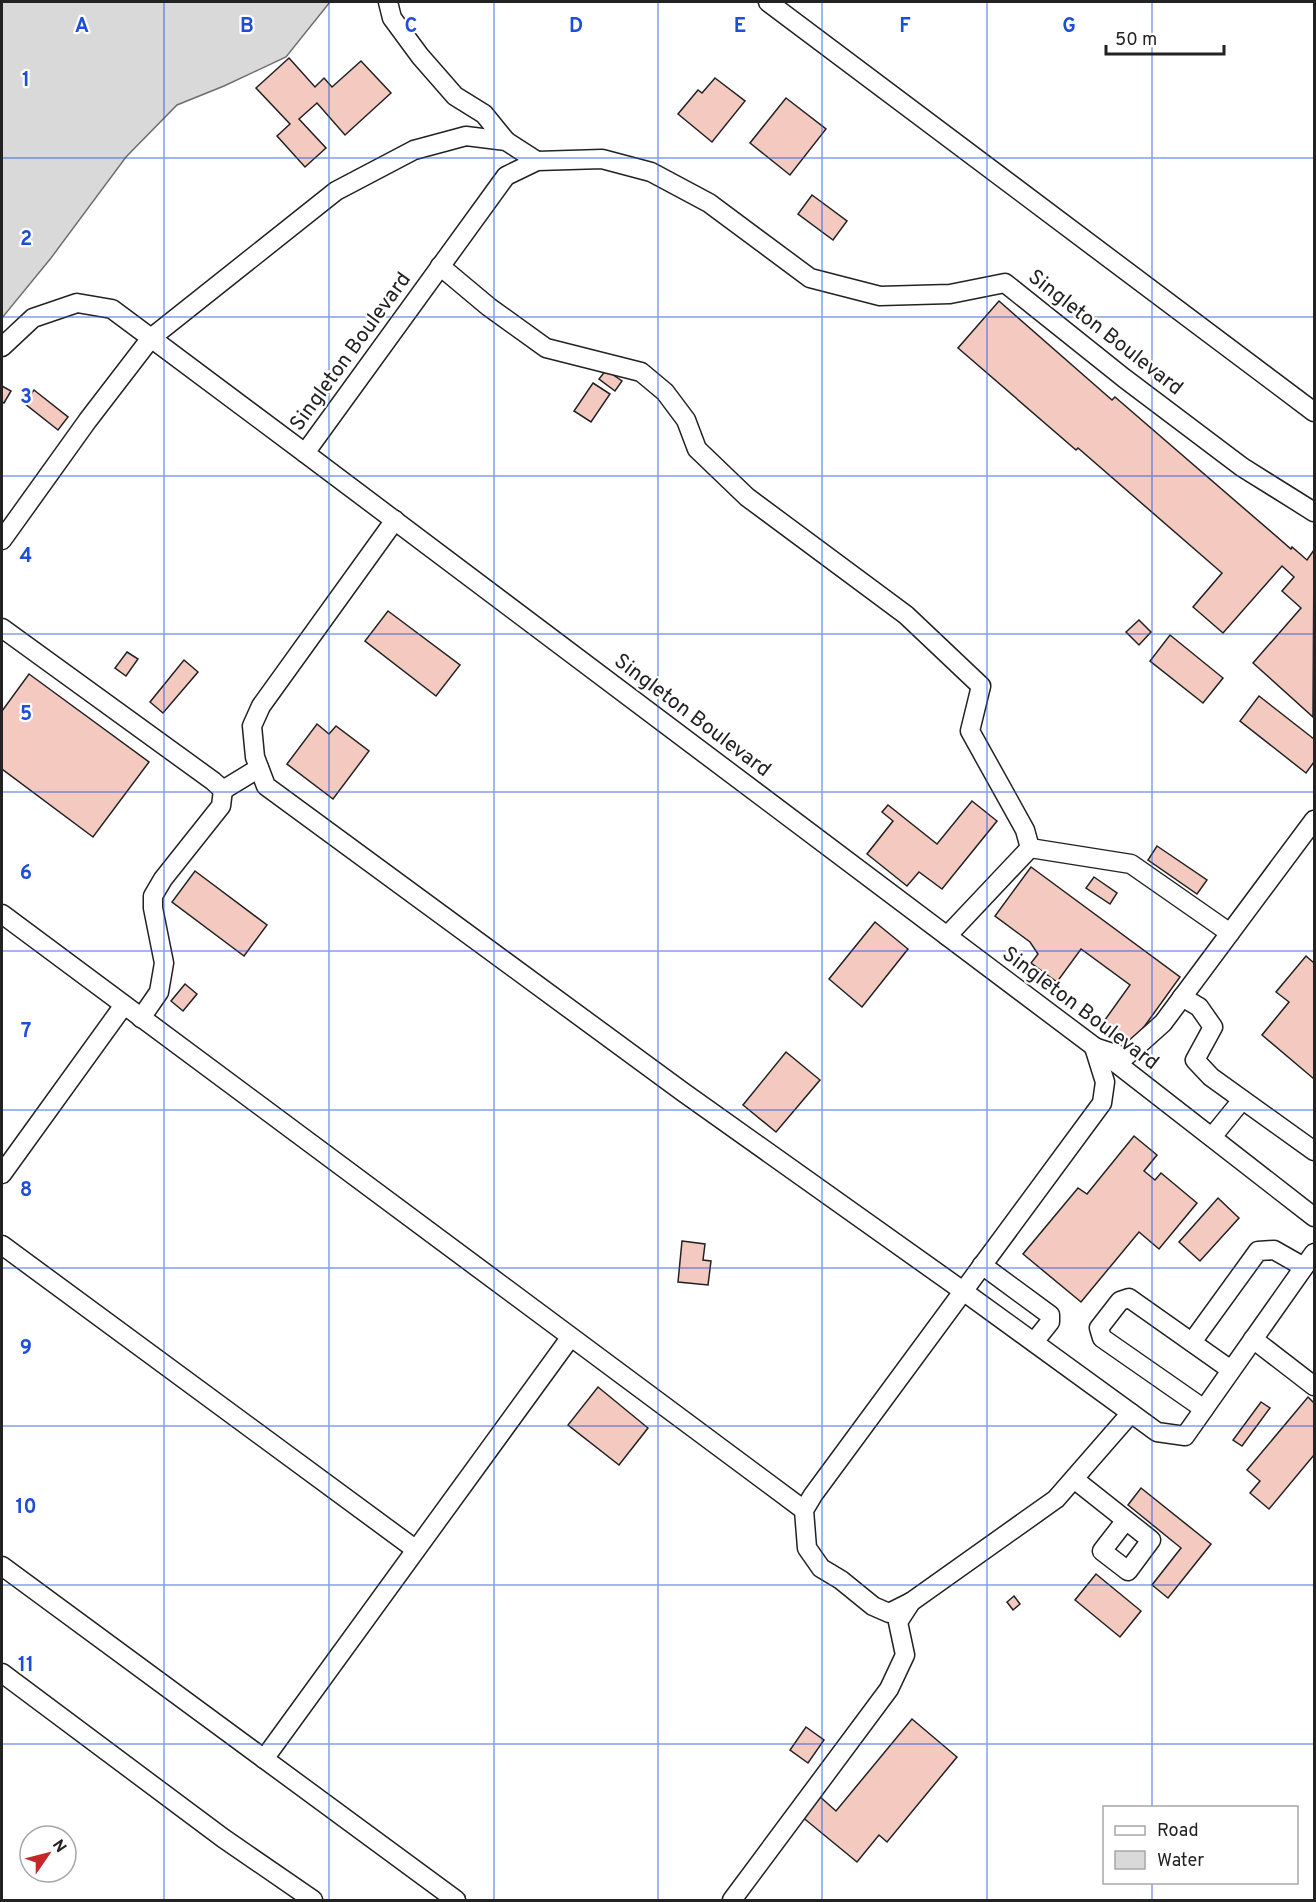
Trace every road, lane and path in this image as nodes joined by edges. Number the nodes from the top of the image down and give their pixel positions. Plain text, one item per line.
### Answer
1 (388, 2) edge
2 (768, 2) edge
3 (506, 141) junction
4 (537, 161) junction
5 (440, 266) junction
6 (151, 338) junction
7 (2, 346) edge
8 (1314, 412) edge
9 (305, 453) junction
10 (1314, 512) edge
11 (394, 520) junction
12 (2, 540) edge
13 (2, 628) edge
14 (259, 768) junction
15 (223, 790) junction
16 (1314, 820) edge
17 (1030, 848) junction
18 (2, 914) edge
19 (1230, 933) junction
20 (947, 936) junction
21 (1182, 997) junction
22 (124, 1005) junction
23 (141, 1018) junction
24 (1094, 1047) junction
25 (1242, 1100) junction
26 (1212, 1137) junction
27 (1314, 1151) edge
28 (2, 1174) edge
29 (1314, 1217) edge
30 (2, 1245) edge
31 (1309, 1260) edge
32 (982, 1265) junction
33 (963, 1291) junction
34 (570, 1338) junction
35 (1253, 1339) junction
36 (1034, 1342) junction
37 (1192, 1342) junction
38 (1231, 1370) junction
39 (1314, 1386) edge
40 (1204, 1409) junction
41 (1131, 1413) junction
42 (1074, 1479) junction
43 (804, 1510) junction
44 (1126, 1520) dead end
45 (415, 1549) junction
46 (2, 1566) edge
47 (911, 1602) junction
48 (2, 1673) edge
49 (264, 1759) junction
50 (313, 1900) edge
51 (456, 1900) edge
52 (732, 1900) edge

1 - 3 lane
2 - 8 lane
3 - 4 lane
3 - 6 lane
4 - 5 lane, Singleton Boulevard
4 - 10 lane, Singleton Boulevard
5 - 9 lane, Singleton Boulevard
5 - 17 lane
6 - 7 lane
6 - 9 lane
6 - 12 lane
9 - 11 lane, Singleton Boulevard
11 - 14 lane
11 - 20 lane, Singleton Boulevard
13 - 15 lane
14 - 15 lane
14 - 33 lane
15 - 23 lane
16 - 19 lane
17 - 19 lane
17 - 20 lane
18 - 22 lane
19 - 21 lane
20 - 24 lane, Singleton Boulevard
21 - 24 lane
21 - 25 lane
22 - 23 lane
22 - 28 lane
23 - 34 lane
24 - 26 lane, Singleton Boulevard
24 - 32 lane
25 - 26 lane
25 - 27 lane
26 - 29 lane, Singleton Boulevard
30 - 45 lane
31 - 35 lane
31 - 37 lane
32 - 33 lane
32 - 36 lane
33 - 36 lane
33 - 43 lane
34 - 43 lane
34 - 45 lane
35 - 38 lane
35 - 39 lane
36 - 41 lane
37 - 38 lane
37 - 40 lane
38 - 40 lane
40 - 41 lane
41 - 42 lane
42 - 44 lane
42 - 47 lane
43 - 47 lane
45 - 49 lane
46 - 49 lane
47 - 52 lane
48 - 50 lane
49 - 51 lane

